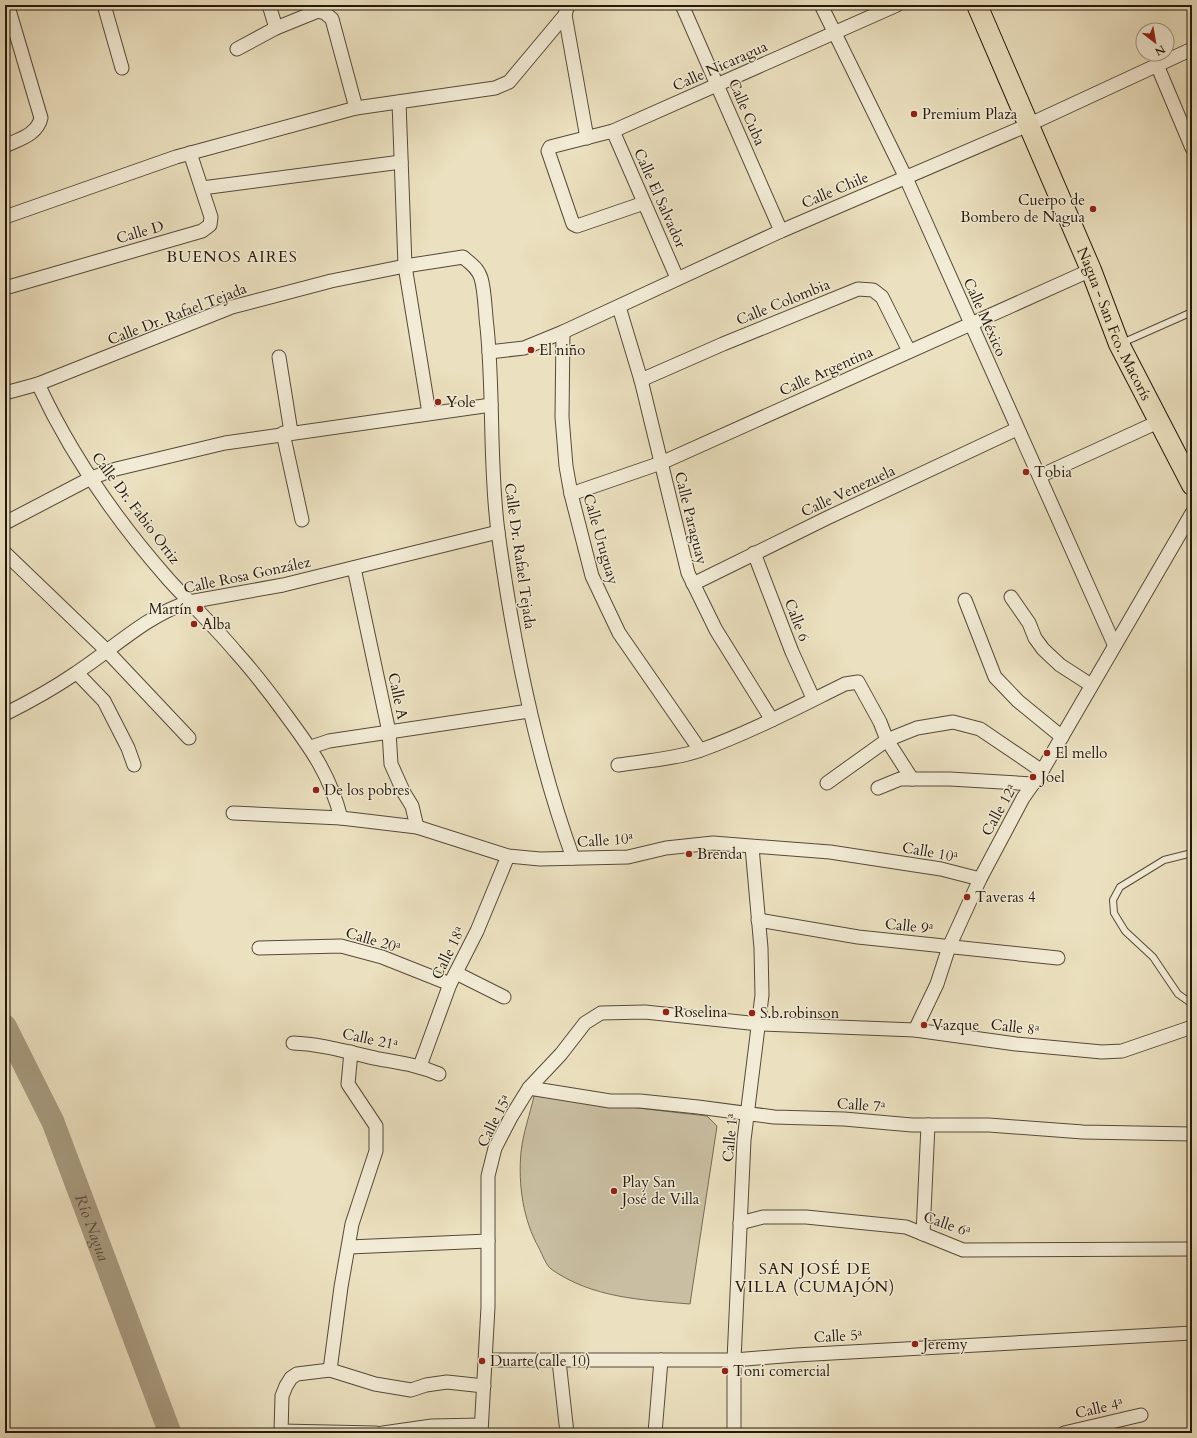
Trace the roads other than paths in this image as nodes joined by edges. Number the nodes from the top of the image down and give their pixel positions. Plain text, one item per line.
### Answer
1 (104, 5) edge
2 (268, 5) edge
3 (682, 5) edge
4 (821, 5) edge
5 (897, 5) edge
6 (977, 5) edge
7 (11, 9) edge
8 (566, 10) edge
9 (276, 28) junction
10 (833, 32) junction
11 (237, 49) dead end
12 (1192, 49) edge
13 (1157, 65) junction
14 (122, 68) dead end
15 (718, 85) junction
16 (399, 102) junction
17 (356, 108) junction
18 (1028, 124) junction
19 (613, 131) junction
20 (587, 138) junction
21 (5, 146) edge
22 (1192, 148) edge
23 (190, 153) junction
24 (401, 162) junction
25 (906, 178) junction
26 (202, 188) junction
27 (644, 203) junction
28 (5, 217) edge
29 (781, 231) junction
30 (405, 266) junction
31 (1091, 270) junction
32 (677, 278) junction
33 (5, 288) edge
34 (620, 307) junction
35 (1192, 312) edge
36 (971, 324) junction
37 (563, 332) junction
38 (1119, 344) junction
39 (489, 352) junction
40 (909, 352) junction
41 (279, 357) dead end
42 (641, 380) junction
43 (38, 384) junction
44 (5, 393) edge
45 (491, 405) junction
46 (429, 413) junction
47 (1158, 422) junction
48 (1017, 429) junction
49 (287, 433) junction
50 (661, 463) junction
51 (1040, 476) junction
52 (91, 478) junction
53 (1192, 485) edge
54 (571, 494) junction
55 (1192, 513) edge
56 (302, 520) dead end
57 (5, 523) edge
58 (498, 532) junction
59 (5, 553) edge
60 (754, 553) junction
61 (354, 568) junction
62 (693, 584) junction
63 (1011, 597) dead end
64 (965, 600) dead end
65 (189, 602) junction
66 (1114, 644) junction
67 (106, 650) junction
68 (77, 673) junction
69 (1091, 685) junction
70 (813, 698) junction
71 (529, 711) junction
72 (5, 714) edge
73 (772, 720) junction
74 (389, 732) junction
75 (1062, 737) junction
76 (189, 738) dead end
77 (887, 740) junction
78 (311, 747) junction
79 (700, 750) junction
80 (134, 765) dead end
81 (618, 765) dead end
82 (1042, 771) junction
83 (912, 779) junction
84 (827, 783) dead end
85 (1032, 784) junction
86 (878, 788) dead end
87 (233, 813) dead end
88 (341, 818) junction
89 (417, 827) junction
90 (752, 847) junction
91 (1192, 853) edge
92 (508, 856) junction
93 (573, 858) junction
94 (980, 879) junction
95 (758, 920) junction
96 (950, 947) junction
97 (259, 948) dead end
98 (1058, 958) dead end
99 (453, 978) junction
100 (504, 997) dead end
101 (1192, 1000) edge
102 (759, 1024) junction
103 (1192, 1027) edge
104 (915, 1030) junction
105 (293, 1043) dead end
106 (351, 1052) junction
107 (420, 1066) junction
108 (439, 1074) dead end
109 (529, 1088) junction
110 (749, 1113) junction
111 (928, 1124) junction
112 (1192, 1134) edge
113 (740, 1223) junction
114 (923, 1234) junction
115 (488, 1241) junction
116 (349, 1247) junction
117 (1192, 1249) edge
118 (1192, 1333) edge
119 (486, 1360) junction
120 (661, 1360) junction
121 (734, 1360) junction
122 (559, 1361) junction
123 (330, 1370) junction
124 (484, 1386) junction
125 (1141, 1415) dead end
126 (481, 1429) edge
127 (281, 1432) edge
128 (376, 1433) edge
129 (382, 1433) edge
130 (567, 1433) edge
131 (655, 1433) edge
132 (734, 1433) edge
133 (1064, 1433) edge

1 - 14 street
2 - 9 street
3 - 15 street, Calle Cuba
4 - 10 street, Calle México
5 - 10 street, Calle Nicaragua
6 - 18 main road, Nagua - San Fco. Macorís
7 - 21 street
8 - 16 street
8 - 20 street
9 - 11 street
9 - 17 street
10 - 15 street, Calle Nicaragua
10 - 25 street, Calle México
12 - 13 street, Calle Chile
13 - 18 street, Calle Chile
13 - 22 street
15 - 19 street, Calle Nicaragua
15 - 29 street, Calle Cuba
16 - 17 street
16 - 24 street
17 - 23 street
18 - 25 street, Calle Chile
18 - 31 main road, Nagua - San Fco. Macorís
19 - 20 street, Calle Nicaragua
19 - 27 street, Calle El Salvador
20 - 27 street, Calle Nicaragua
23 - 26 street, Calle D
23 - 28 street
24 - 26 street
24 - 30 street
25 - 29 street, Calle Chile
25 - 36 street, Calle México
26 - 33 street, Calle D
27 - 32 street, Calle El Salvador
29 - 32 street, Calle Chile
30 - 39 street, Calle Dr. Rafael Tejada
30 - 43 street, Calle Dr. Rafael Tejada
30 - 46 street
31 - 36 street, Calle Argentina
31 - 38 main road, Nagua - San Fco. Macorís
32 - 34 street, Calle Chile
34 - 37 street, Calle Chile
34 - 42 street, Calle Paraguay
35 - 38 lane
36 - 40 street, Calle Argentina
36 - 48 street, Calle México
37 - 39 street, Calle Chile
37 - 54 street, Calle Uruguay
38 - 47 main road, Nagua - San Fco. Macorís
39 - 45 street, Calle Dr. Rafael Tejada
40 - 42 street, Calle Colombia
40 - 50 street, Calle Argentina
41 - 49 street
42 - 50 street, Calle Paraguay
43 - 44 street, Calle Dr. Rafael Tejada
43 - 52 street, Calle Dr. Fabio Ortiz
45 - 46 street
45 - 58 street, Calle Dr. Rafael Tejada
46 - 49 street
47 - 51 street
47 - 53 main road, Nagua - San Fco. Macorís
48 - 51 street, Calle México
48 - 60 street, Calle Venezuela
49 - 52 street
49 - 56 street
50 - 54 street, Calle Argentina
50 - 62 street, Calle Paraguay
51 - 66 street, Calle México
52 - 57 street
52 - 65 street, Calle Dr. Fabio Ortiz
54 - 79 street, Calle Uruguay
55 - 66 street, Calle 12ª
58 - 61 street, Calle Rosa González
58 - 71 street, Calle Dr. Rafael Tejada
59 - 67 street
60 - 62 street, Calle Venezuela
60 - 70 street, Calle 6
61 - 65 street, Calle Rosa González
61 - 74 street, Calle A
62 - 73 street, Calle Paraguay
63 - 69 street
64 - 75 street
65 - 67 street, Calle Rosa González
65 - 78 street, Calle Dr. Fabio Ortiz
66 - 69 street, Calle 12ª
67 - 68 street, Calle Rosa González
67 - 76 street
68 - 72 street, Calle Rosa González
68 - 80 street
69 - 75 street, Calle 12ª
70 - 73 street
70 - 77 street
71 - 74 street
71 - 93 street, Calle Dr. Rafael Tejada
73 - 79 street
74 - 78 street
74 - 89 street, Calle A
75 - 82 street, Calle 12ª
77 - 82 street
77 - 83 street
77 - 84 street
78 - 88 street, Calle Dr. Fabio Ortiz
79 - 81 street
82 - 85 street, Calle 12ª
83 - 85 street
83 - 86 street
85 - 94 street, Calle 12ª
87 - 88 street, Calle 10ª
88 - 89 street, Calle 10ª
89 - 92 street, Calle 10ª
90 - 93 street, Calle 10ª
90 - 94 street, Calle 10ª
90 - 95 street, Calle 1ª
91 - 101 lane
92 - 93 street, Calle 10ª
92 - 99 street, Calle 18ª
94 - 96 street, Calle 12ª
95 - 96 street, Calle 9ª
95 - 102 street, Calle 1ª
96 - 98 street, Calle 9ª
96 - 104 street, Calle 12ª
97 - 99 street, Calle 20ª
99 - 100 street, Calle 20ª
99 - 107 street, Calle 18ª
102 - 104 street, Calle 8ª
102 - 109 street, Calle 15ª
102 - 110 street, Calle 1ª
103 - 104 street, Calle 8ª
105 - 106 street, Calle 21ª
106 - 107 street, Calle 21ª
106 - 116 street
107 - 108 street, Calle 21ª
109 - 110 street, Calle 7ª
109 - 115 street, Calle 15ª
110 - 111 street, Calle 7ª
110 - 113 street, Calle 1ª
111 - 112 street, Calle 7ª
111 - 114 street
113 - 114 street, Calle 6ª
113 - 121 street, Calle 1ª
114 - 117 street, Calle 6ª
115 - 116 street
115 - 119 street, Calle 15ª
116 - 123 street
118 - 121 street, Calle 5ª
119 - 122 street, Calle 5ª
119 - 124 street, Calle 15ª
120 - 121 street, Calle 5ª
120 - 122 street, Calle 5ª
120 - 131 street
121 - 132 street, Calle 1ª
122 - 130 street
123 - 124 street
123 - 127 street
124 - 126 street, Calle 15ª
125 - 133 street, Calle 4ª
126 - 129 street
127 - 128 street

